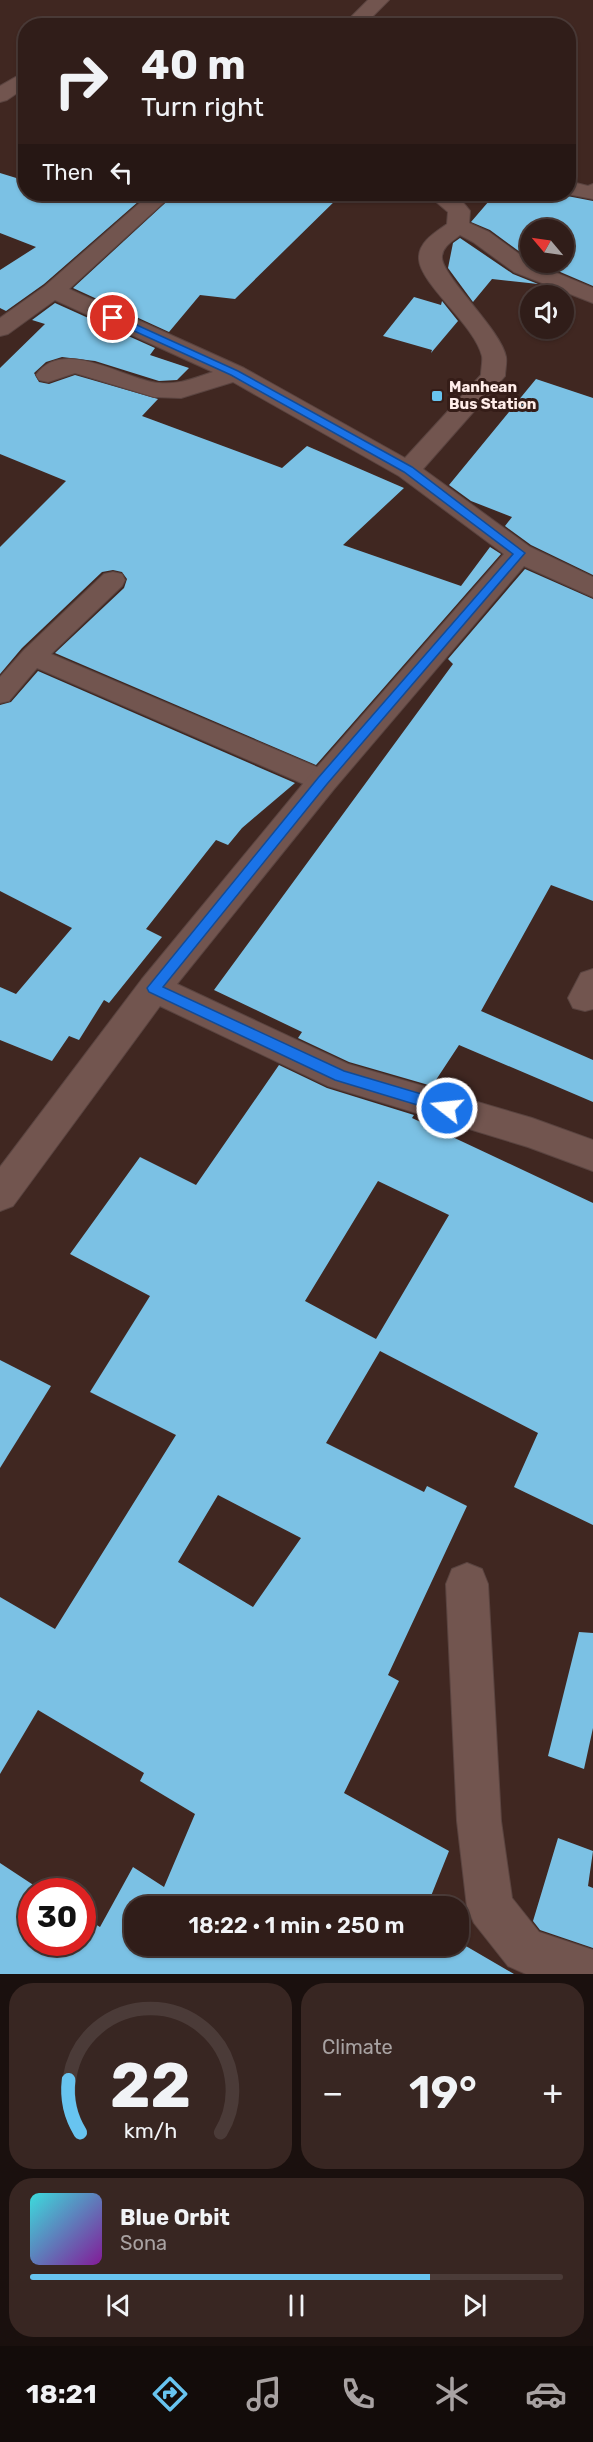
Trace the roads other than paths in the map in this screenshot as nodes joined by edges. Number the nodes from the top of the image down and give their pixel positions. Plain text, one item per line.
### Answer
1 (379, 0) edge
2 (360, 18) edge
3 (18, 83) edge
4 (0, 96) edge
5 (576, 189) edge
6 (593, 191) edge
7 (154, 201) edge
8 (450, 201) edge
9 (458, 226) junction
10 (52, 291) junction
11 (593, 296) edge
12 (0, 329) edge
13 (235, 373) junction
14 (48, 375) dead end
15 (408, 470) junction
16 (519, 553) junction
17 (113, 580) dead end
18 (593, 588) edge
19 (33, 656) junction
20 (0, 694) edge
21 (322, 781) junction
22 (154, 988) junction
23 (593, 1156) edge
24 (0, 1195) edge
25 (467, 1584) dead end
26 (593, 1973) edge

1 - 2 street
3 - 4 street
5 - 6 street
7 - 10 street
8 - 9 street
9 - 11 street
9 - 15 street
10 - 12 street
10 - 13 street
13 - 14 street
13 - 15 street
15 - 16 street
16 - 18 street
16 - 21 street
17 - 19 lane
19 - 20 lane
19 - 21 lane
21 - 22 street
22 - 23 street
22 - 24 street
25 - 26 street

